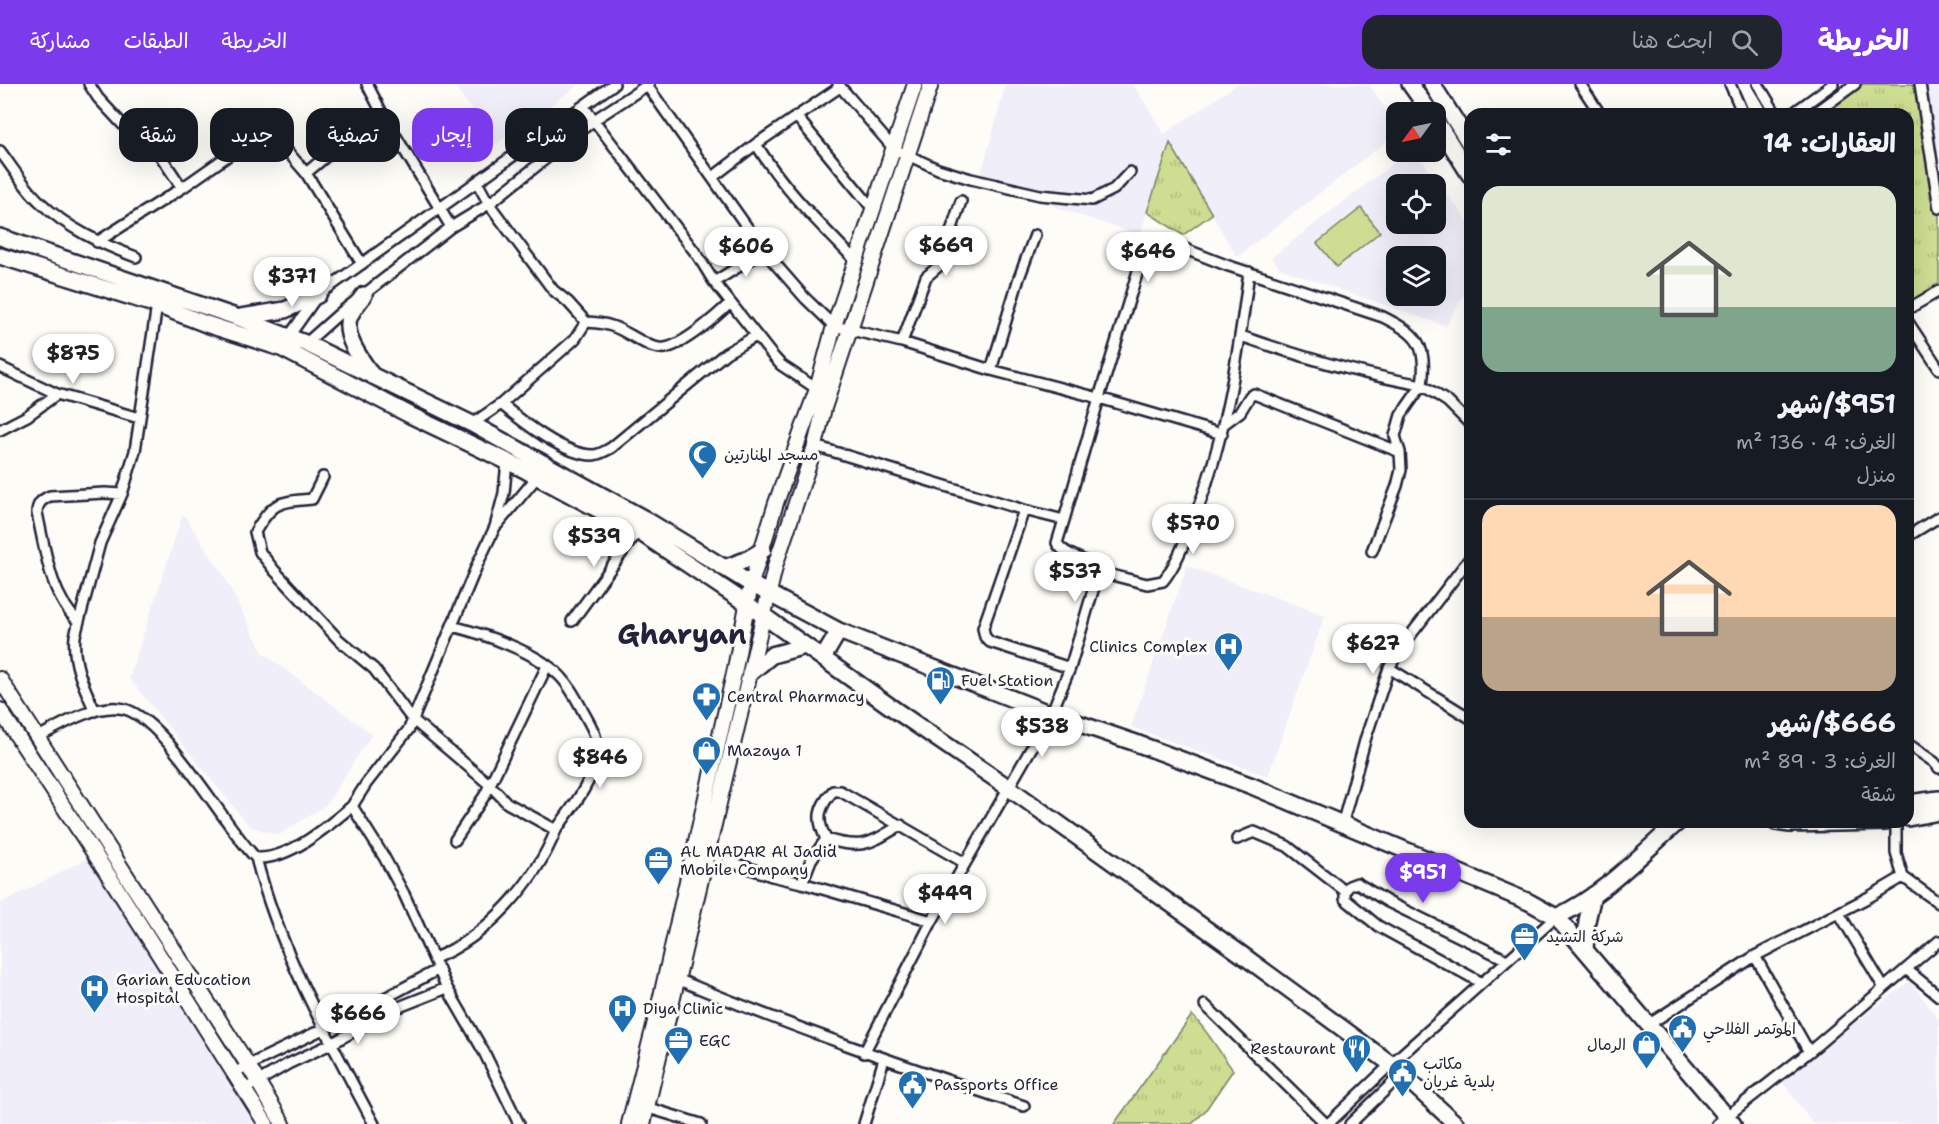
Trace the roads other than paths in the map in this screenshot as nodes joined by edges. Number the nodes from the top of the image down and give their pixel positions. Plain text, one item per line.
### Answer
1 (89, 84) edge
2 (367, 84) edge
3 (614, 84) edge
4 (648, 84) edge
5 (915, 84) edge
6 (931, 84) edge
7 (1410, 84) edge
8 (1432, 84) edge
9 (1580, 84) edge
10 (1730, 84) edge
11 (1758, 84) edge
12 (1833, 84) edge
13 (1855, 84) edge
14 (1920, 84) edge
15 (839, 85) edge
16 (1423, 102) edge
17 (583, 106) junction
18 (379, 108) edge
19 (1596, 108) edge
20 (1740, 108) edge
21 (1772, 108) edge
22 (1800, 108) edge
23 (1822, 108) edge
24 (796, 116) junction
25 (594, 120) junction
26 (1464, 135) edge
27 (1446, 137) edge
28 (400, 143) edge
29 (756, 144) junction
30 (894, 149) junction
31 (0, 151) edge
32 (908, 154) junction
33 (320, 162) edge
34 (1464, 165) edge
35 (1130, 172) dead end
36 (306, 173) junction
37 (713, 177) junction
38 (477, 182) junction
39 (182, 188) junction
40 (961, 201) dead end
41 (489, 204) junction
42 (440, 208) junction
43 (1939, 208) edge
44 (873, 209) junction
45 (451, 227) junction
46 (1035, 235) dead end
47 (0, 237) edge
48 (98, 242) junction
49 (764, 251) junction
50 (0, 256) edge
51 (136, 257) dead end
52 (856, 261) junction
53 (362, 264) junction
54 (1249, 272) junction
55 (714, 282) junction
56 (1939, 291) edge
57 (318, 295) junction
58 (364, 295) junction
59 (730, 303) junction
60 (156, 305) junction
61 (1914, 306) edge
62 (240, 318) junction
63 (586, 322) junction
64 (834, 326) junction
65 (852, 329) junction
66 (1914, 331) edge
67 (756, 336) junction
68 (1241, 336) junction
69 (285, 342) junction
70 (902, 342) junction
71 (305, 343) junction
72 (295, 356) junction
73 (0, 367) edge
74 (1939, 369) edge
75 (991, 370) junction
76 (372, 376) junction
77 (1422, 385) junction
78 (817, 389) junction
79 (57, 394) junction
80 (1099, 398) junction
81 (501, 404) junction
82 (818, 406) junction
83 (139, 418) junction
84 (1464, 418) edge
85 (472, 424) junction
86 (1224, 424) junction
87 (0, 430) edge
88 (1222, 434) junction
89 (814, 446) junction
90 (1400, 452) junction
91 (507, 461) junction
92 (323, 477) dead end
93 (537, 477) junction
94 (122, 494) junction
95 (1024, 510) junction
96 (1939, 517) edge
97 (1064, 520) junction
98 (495, 527) junction
99 (638, 531) junction
100 (1914, 532) edge
101 (763, 550) junction
102 (1372, 551) dead end
103 (1464, 566) edge
104 (724, 568) junction
105 (1096, 571) junction
106 (751, 584) junction
107 (769, 594) junction
108 (747, 603) junction
109 (763, 615) junction
110 (78, 621) junction
111 (572, 621) dead end
112 (452, 626) junction
113 (839, 631) junction
114 (805, 646) junction
115 (823, 658) junction
116 (547, 666) junction
117 (1070, 668) junction
118 (1389, 668) junction
119 (750, 673) junction
120 (0, 680) edge
121 (0, 710) edge
122 (95, 711) junction
123 (1051, 714) junction
124 (1464, 714) edge
125 (412, 718) junction
126 (36, 738) junction
127 (1914, 748) edge
128 (1939, 768) edge
129 (490, 785) junction
130 (1009, 788) junction
131 (1939, 799) edge
132 (1914, 802) edge
133 (352, 806) junction
134 (1939, 812) edge
135 (1914, 817) edge
136 (901, 825) junction
137 (1342, 825) junction
138 (1896, 828) edge
139 (97, 829) junction
140 (556, 830) junction
141 (1662, 830) edge
142 (83, 837) junction
143 (826, 839) junction
144 (1237, 839) dead end
145 (455, 840) dead end
146 (256, 858) junction
147 (728, 861) dead end
148 (965, 863) junction
149 (1903, 877) junction
150 (802, 883) junction
151 (1345, 891) junction
152 (1593, 895) junction
153 (1939, 903) edge
154 (1839, 913) junction
155 (1556, 917) junction
156 (932, 921) junction
157 (1939, 941) edge
158 (1585, 950) junction
159 (1755, 956) junction
160 (435, 958) junction
161 (1508, 960) junction
162 (439, 969) junction
163 (1906, 969) junction
164 (677, 979) junction
165 (1482, 983) junction
166 (447, 988) junction
167 (1884, 988) junction
168 (1939, 996) edge
169 (1205, 1005) dead end
170 (1648, 1025) junction
171 (323, 1029) junction
172 (331, 1044) junction
173 (1809, 1052) junction
174 (864, 1053) junction
175 (884, 1059) junction
176 (248, 1065) junction
177 (1397, 1068) junction
178 (234, 1072) junction
179 (258, 1082) junction
180 (245, 1089) junction
181 (641, 1105) junction
182 (1024, 1106) dead end
183 (1725, 1121) edge
184 (266, 1124) edge
185 (283, 1124) edge
186 (374, 1124) edge
187 (519, 1124) edge
188 (629, 1124) edge
189 (643, 1124) edge
190 (701, 1124) edge
191 (864, 1124) edge
192 (1327, 1124) edge
193 (1350, 1124) edge
194 (1456, 1124) edge

1 - 39 street
2 - 18 street
3 - 17 street
4 - 25 street
4 - 37 street
5 - 30 main road
6 - 32 main road
7 - 16 main road
8 - 26 main road
9 - 19 street
10 - 20 street
11 - 21 street
12 - 22 street
13 - 23 street
14 - 43 street
15 - 24 street
15 - 30 street
17 - 25 street
17 - 38 street
24 - 29 street
24 - 44 street
25 - 41 street
25 - 55 street
27 - 34 main road
28 - 42 street
29 - 37 street
29 - 52 street
30 - 32 street
30 - 44 main road
31 - 48 street
32 - 35 street
32 - 65 main road
33 - 36 street
36 - 39 street
36 - 53 street
37 - 49 street
38 - 41 street
38 - 42 street
39 - 48 street
40 - 70 street
41 - 45 street
41 - 63 street
42 - 45 street
42 - 53 street
44 - 52 main road
45 - 58 street
46 - 75 street
47 - 62 main road
48 - 51 street
49 - 55 street
49 - 64 street
50 - 60 main road
52 - 64 main road
53 - 57 street
54 - 68 street
54 - 77 street
54 - 80 street
55 - 59 street
56 - 61 street
57 - 62 main road
57 - 69 street
58 - 71 street
58 - 76 main road
59 - 63 street
59 - 67 street
60 - 69 main road
60 - 83 street
62 - 69 main road
63 - 81 street
64 - 65 street
64 - 78 main road
65 - 70 street
65 - 82 main road
66 - 74 street
67 - 78 street
67 - 81 street
68 - 77 street
68 - 86 street
69 - 71 main road
69 - 72 main road
70 - 75 street
71 - 72 street
71 - 76 main road
72 - 91 main road
73 - 79 street
75 - 80 street
76 - 85 main road
77 - 84 street
77 - 90 street
78 - 82 main road
79 - 83 street
79 - 87 street
80 - 88 street
80 - 97 street
81 - 85 street
82 - 89 main road
82 - 101 main road
83 - 94 street
85 - 104 main road
86 - 88 street
86 - 90 street
88 - 105 street
89 - 95 street
89 - 107 main road
90 - 102 street
91 - 93 main road
91 - 98 street
92 - 125 street
93 - 98 street
93 - 99 main road
94 - 110 street
94 - 110 street
95 - 97 street
95 - 117 street
96 - 100 street
97 - 105 street
98 - 112 street
99 - 108 main road
99 - 111 street
101 - 104 main road
101 - 106 main road
103 - 118 street
104 - 106 main road
105 - 117 street
106 - 107 main road
106 - 108 main road
107 - 109 main road
107 - 113 main road
108 - 109 main road
108 - 181 main road
109 - 114 main road
109 - 119 main road
110 - 122 street
112 - 116 street
112 - 125 street
113 - 115 main road
113 - 123 main road
114 - 115 main road
114 - 119 main road
115 - 130 main road
116 - 129 street
116 - 140 street
117 - 123 street
118 - 124 street
118 - 137 street
119 - 164 main road
120 - 126 main road
121 - 142 main road
122 - 126 street
122 - 146 street
123 - 130 street
123 - 137 main road
125 - 129 street
125 - 133 street
126 - 139 main road
127 - 128 street
129 - 140 street
129 - 145 street
130 - 148 street
130 - 177 main road
131 - 132 main road
133 - 146 street
133 - 160 street
134 - 135 main road
136 - 143 street
136 - 143 street
136 - 148 street
137 - 155 main road
138 - 149 street
139 - 142 main road
139 - 176 main road
140 - 160 street
141 - 152 main road
142 - 178 main road
143 - 150 street
144 - 151 street
146 - 171 street
147 - 150 street
148 - 156 street
149 - 153 street
149 - 154 street
150 - 156 street
151 - 161 street
151 - 165 street
152 - 155 main road
152 - 158 main road
154 - 159 street
154 - 167 street
155 - 158 main road
155 - 161 street
156 - 174 street
157 - 163 street
158 - 170 main road
159 - 170 street
159 - 173 street
160 - 162 street
161 - 165 street
162 - 166 street
162 - 171 street
163 - 167 street
163 - 168 street
164 - 174 street
164 - 181 main road
165 - 177 street
166 - 172 street
166 - 187 street
167 - 173 street
169 - 192 street
170 - 183 main road
171 - 172 street
171 - 176 street
172 - 179 street
172 - 186 street
173 - 183 street
174 - 175 street
175 - 182 street
175 - 191 street
176 - 178 street
176 - 179 main road
177 - 192 street
177 - 193 street
177 - 194 main road
178 - 180 main road
179 - 180 street
179 - 185 main road
180 - 184 main road
181 - 188 main road
181 - 189 main road
181 - 190 street

